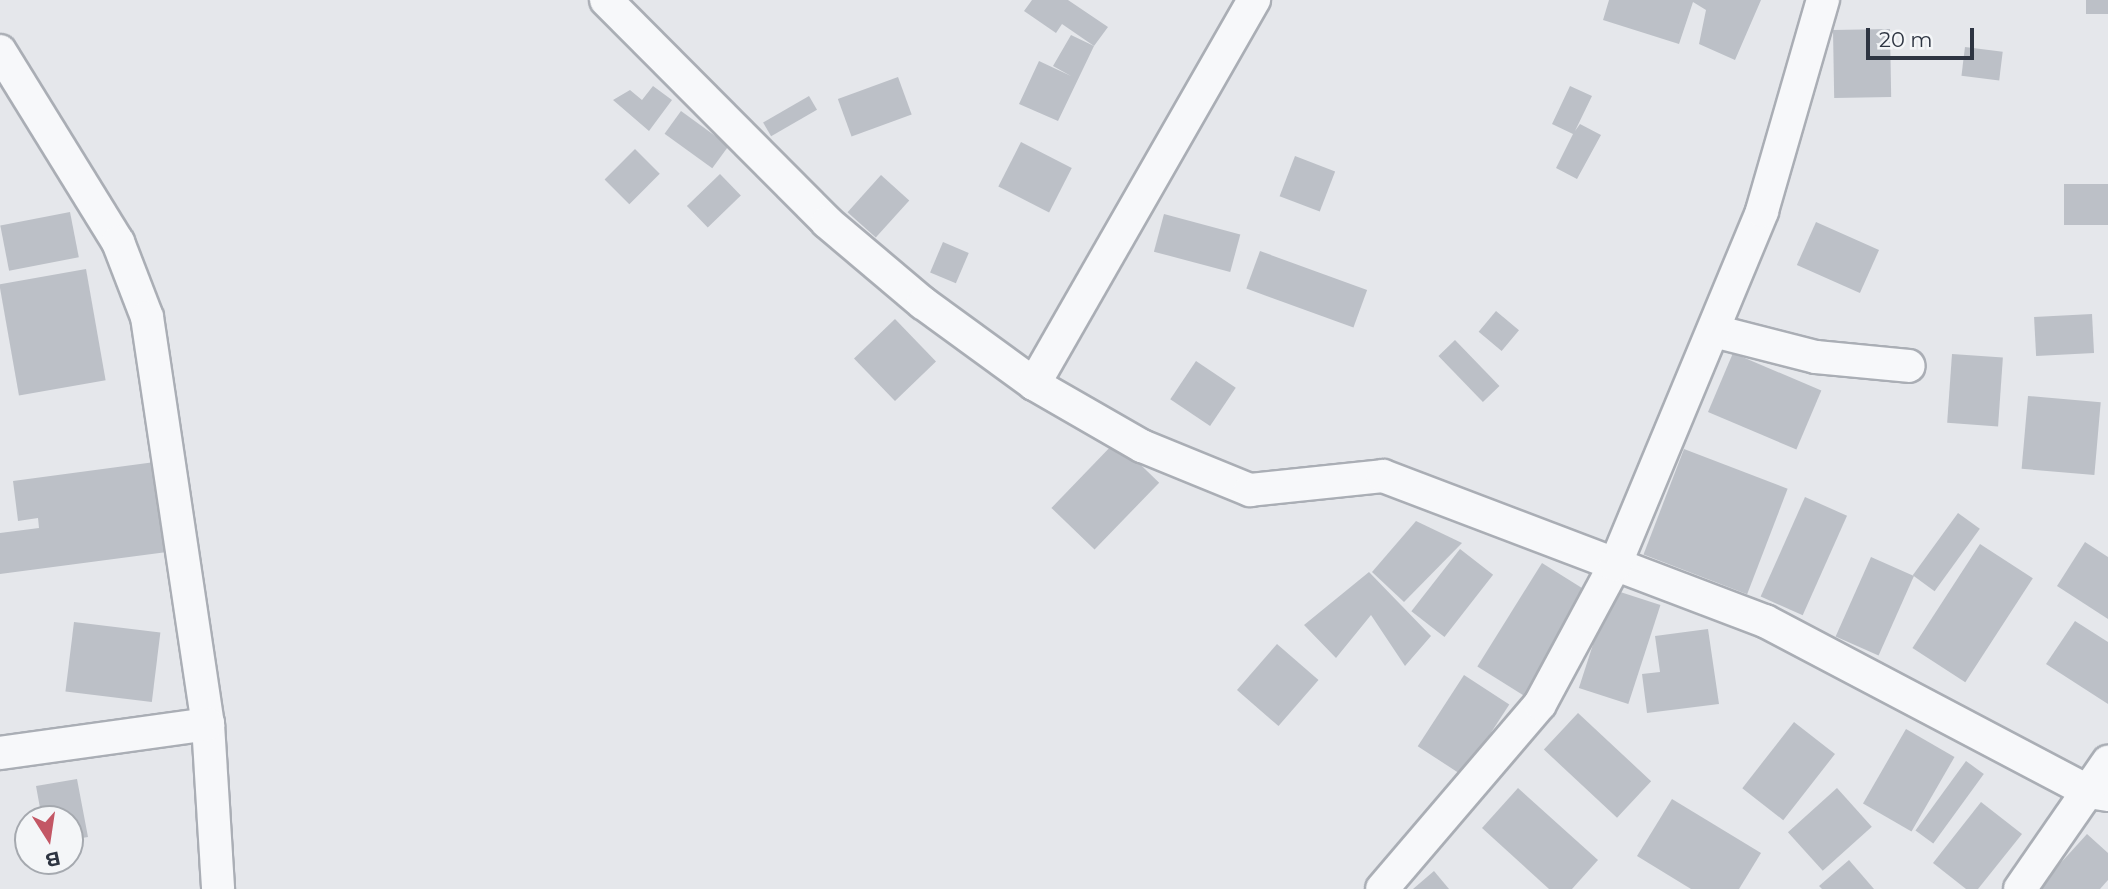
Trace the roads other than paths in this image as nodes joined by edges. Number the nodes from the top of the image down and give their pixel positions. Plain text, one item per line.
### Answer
1 (1254, 0) edge
2 (1823, 0) edge
3 (612, 2) edge
4 (0, 51) edge
5 (1714, 331) junction
6 (1909, 366) dead end
7 (1034, 384) junction
8 (1615, 565) junction
9 (208, 724) junction
10 (0, 753) edge
11 (2108, 762) edge
12 (2098, 794) edge
13 (218, 889) edge
14 (1382, 889) edge
15 (2020, 889) edge

1 - 7 street
2 - 5 street
3 - 7 street
4 - 9 street
5 - 6 street
5 - 8 street
7 - 8 street
8 - 12 street
8 - 14 street
9 - 10 street
9 - 13 street
11 - 12 street
12 - 15 street

